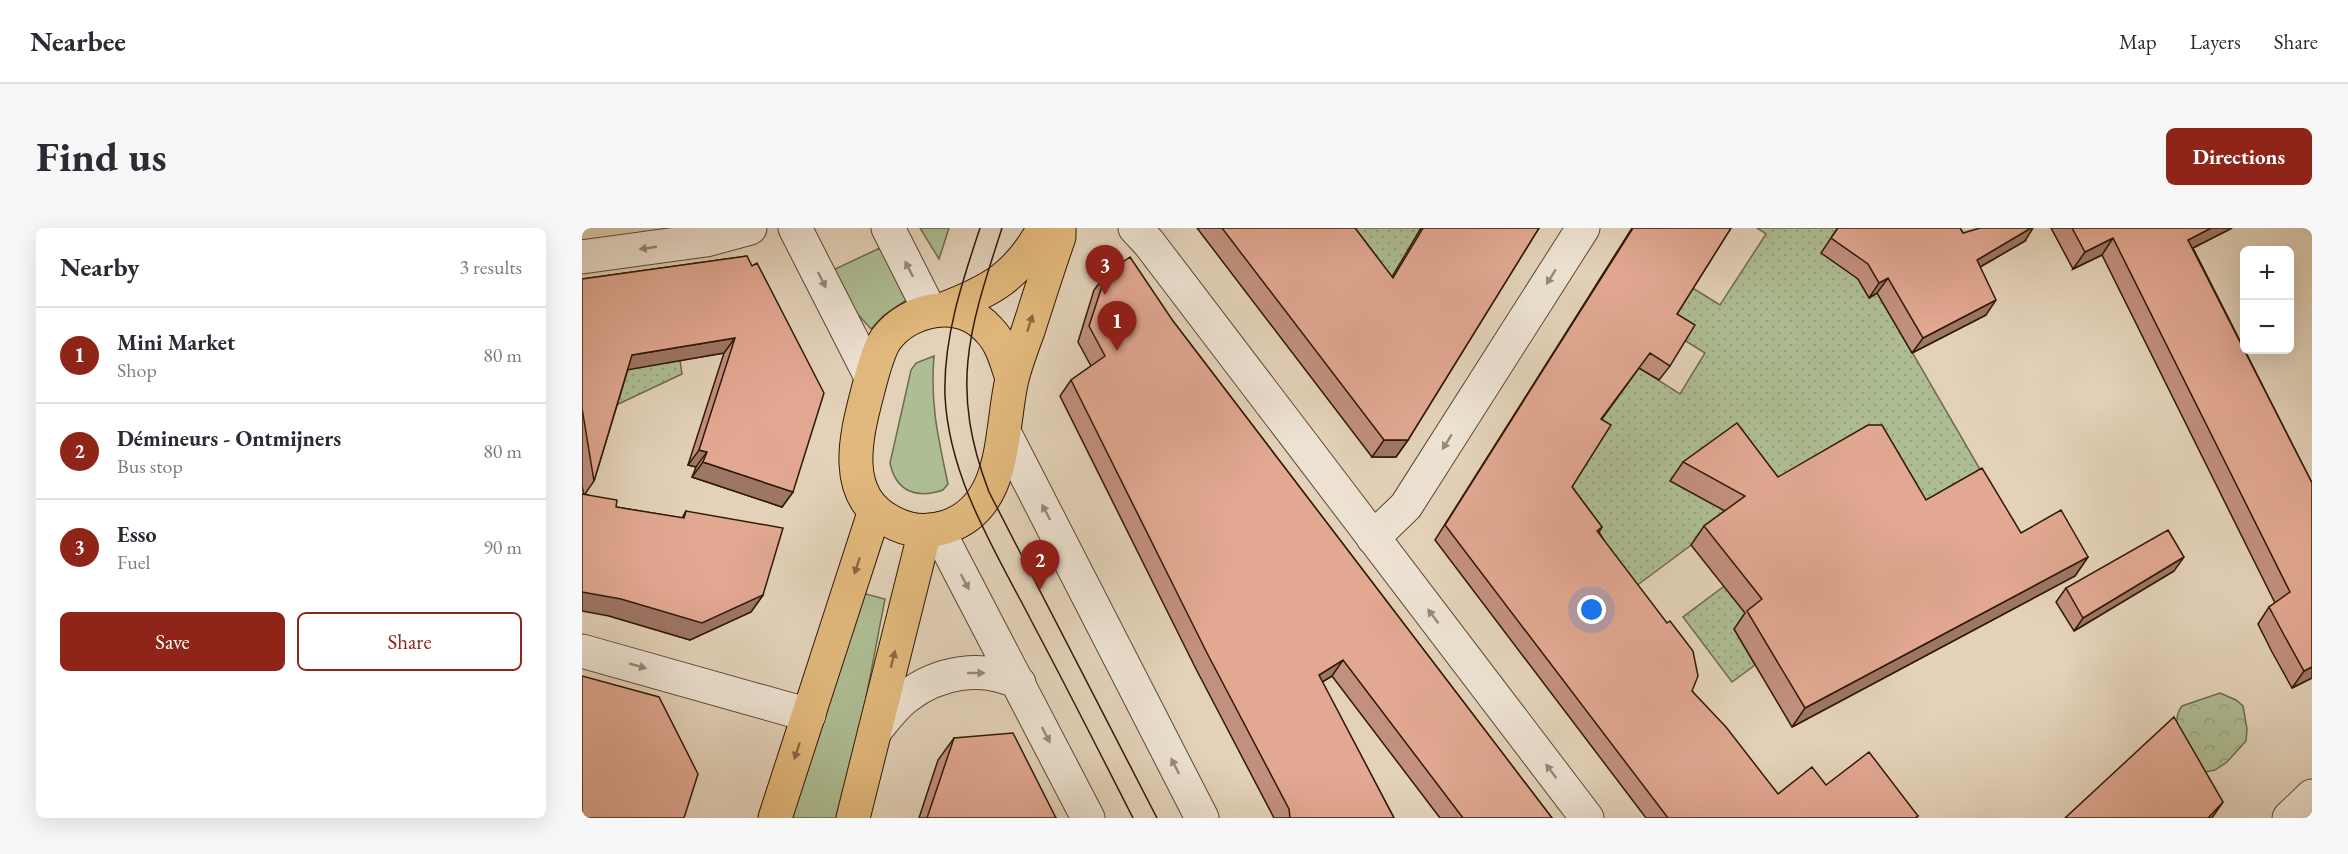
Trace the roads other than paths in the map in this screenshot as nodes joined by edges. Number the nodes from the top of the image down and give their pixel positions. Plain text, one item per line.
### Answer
1 (750, 228) edge
2 (795, 228) edge
3 (888, 228) edge
4 (1044, 228) edge
5 (1059, 228) edge
6 (1135, 228) edge
7 (1583, 228) edge
8 (582, 257) edge
9 (935, 310) junction
10 (871, 377) junction
11 (1012, 378) junction
12 (1004, 432) junction
13 (875, 510) junction
14 (932, 530) junction
15 (1373, 538) junction
16 (582, 651) edge
17 (1019, 683) junction
18 (808, 715) junction
19 (875, 731) junction
20 (2312, 796) edge
21 (775, 818) edge
22 (853, 818) edge
23 (1088, 818) edge
24 (1202, 818) edge
25 (1587, 818) edge
26 (2289, 818) edge

1 -> 8 street
2 -> 10 street
9 -> 3 street
4 - 9 main road
11 -> 5 main road
6 - 15 street
7 -> 15 street
9 - 10 main road
9 - 11 main road
10 - 13 main road
11 - 12 main road
12 - 14 main road
24 -> 12 street
13 - 14 main road
13 -> 18 main road
14 -> 17 street
19 -> 14 main road
25 -> 15 street
16 -> 18 street
19 -> 17 street
17 -> 23 street
18 -> 21 main road
19 - 22 main road
20 - 26 street

